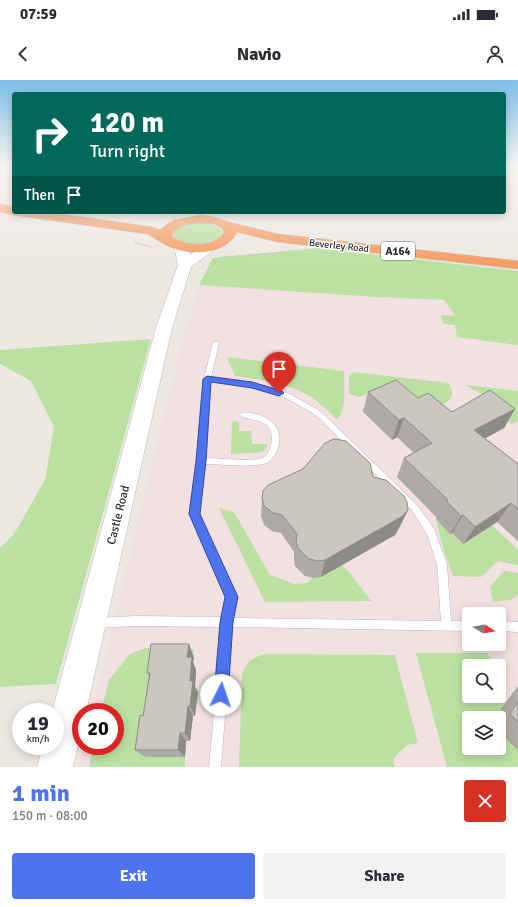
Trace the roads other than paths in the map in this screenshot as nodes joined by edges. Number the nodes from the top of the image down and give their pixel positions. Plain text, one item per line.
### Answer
1 (0, 201) edge
2 (12, 203) edge
3 (0, 208) edge
4 (12, 211) edge
5 (34, 214) edge
6 (80, 214) edge
7 (179, 222) junction
8 (227, 226) junction
9 (278, 238) junction
10 (168, 241) junction
11 (217, 243) junction
12 (183, 256) junction
13 (518, 265) edge
14 (216, 343) dead end
15 (207, 379) junction
16 (243, 415) dead end
17 (201, 461) junction
18 (227, 622) junction
19 (91, 624) junction
20 (446, 626) junction
21 (462, 626) edge
22 (506, 626) edge
23 (518, 627) edge
24 (56, 767) edge
25 (215, 767) edge

1 - 2 highway
3 - 4 highway
5 - 10 highway
6 - 7 highway, A164
7 - 8 highway, A164
7 - 10 highway
8 - 9 highway, Beverley Road / A164
8 - 11 highway
9 - 11 highway, Beverley Road / A164
9 - 13 highway, Beverley Road / A164
10 - 12 highway
11 - 12 street
12 - 19 street, Castle Road
14 - 15 lane
15 - 17 lane
15 - 20 lane
16 - 17 lane
17 - 18 lane
18 - 19 lane
18 - 20 lane
18 - 25 lane
19 - 24 street, Castle Road
20 - 21 lane
22 - 23 lane

